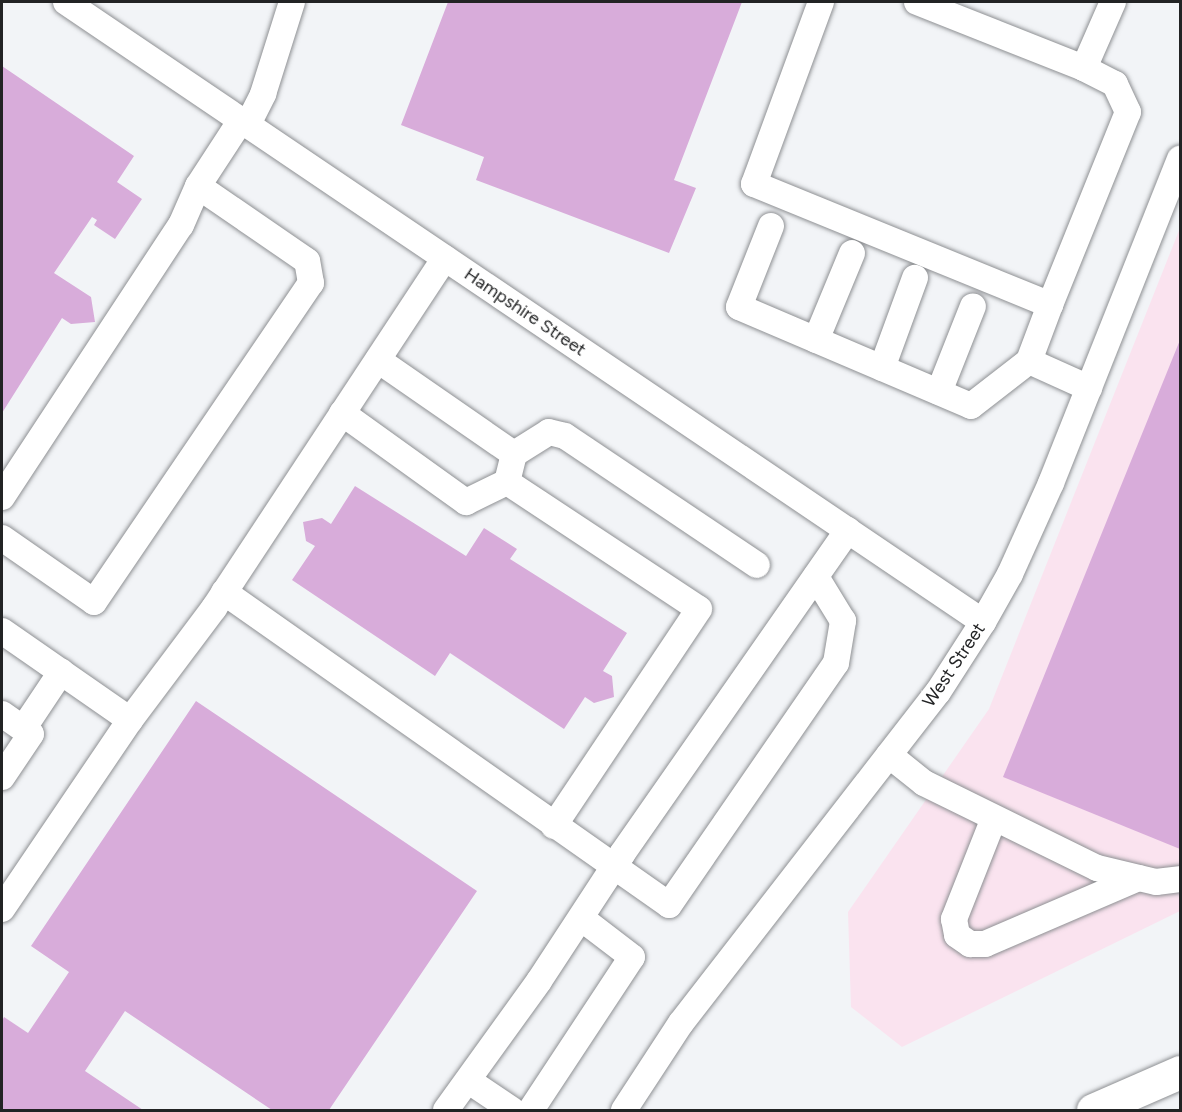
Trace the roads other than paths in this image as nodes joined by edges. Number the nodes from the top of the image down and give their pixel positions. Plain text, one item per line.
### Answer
1 (66, 2) edge
2 (292, 2) edge
3 (821, 2) edge
4 (917, 2) edge
5 (1113, 2) edge
6 (1084, 68) junction
7 (244, 122) junction
8 (1180, 159) edge
9 (198, 186) junction
10 (771, 226) dead end
11 (852, 253) dead end
12 (445, 258) junction
13 (915, 278) dead end
14 (1050, 305) junction
15 (973, 306) dead end
16 (816, 340) junction
17 (378, 360) junction
18 (1029, 361) junction
19 (882, 368) junction
20 (1089, 388) junction
21 (939, 392) junction
22 (342, 413) junction
23 (514, 454) junction
24 (507, 482) junction
25 (2, 497) edge
26 (848, 530) junction
27 (2, 538) edge
28 (756, 565) dead end
29 (816, 577) junction
30 (224, 592) junction
31 (983, 622) junction
32 (2, 631) edge
33 (61, 672) junction
34 (2, 714) edge
35 (130, 720) junction
36 (23, 729) junction
37 (889, 755) junction
38 (2, 777) edge
39 (994, 818) junction
40 (555, 826) junction
41 (614, 867) junction
42 (1138, 878) junction
43 (1180, 879) edge
44 (2, 909) edge
45 (581, 918) junction
46 (1180, 1072) edge
47 (469, 1081) junction
48 (446, 1110) edge
49 (512, 1110) edge
50 (531, 1110) edge
51 (624, 1110) edge
52 (1093, 1110) edge

1 - 7 street, Hampshire Street
2 - 7 street
3 - 14 street
4 - 6 street
5 - 6 street
6 - 14 street
7 - 9 street
7 - 12 street, Hampshire Street
8 - 20 street, West Street
9 - 25 street
9 - 27 street
10 - 16 street
11 - 16 street
12 - 17 street
12 - 26 street, Hampshire Street
13 - 19 street
14 - 18 street
15 - 21 street
16 - 19 street
17 - 22 street
17 - 23 street
18 - 20 street
18 - 21 street
19 - 21 street
20 - 31 street, West Street
22 - 24 street
22 - 30 street
23 - 24 street
23 - 28 street
24 - 40 street
26 - 29 street
26 - 31 street, Hampshire Street
29 - 41 street
29 - 41 street
30 - 35 street
30 - 40 street
31 - 37 street, West Street
32 - 33 street
33 - 35 street
33 - 36 street
34 - 36 street
35 - 44 street
36 - 38 street
37 - 39 street
37 - 51 street, West Street
39 - 42 street
39 - 42 street
40 - 41 street
41 - 45 street
42 - 43 street
45 - 47 street
45 - 50 street
46 - 52 highway
47 - 48 street
47 - 49 street

